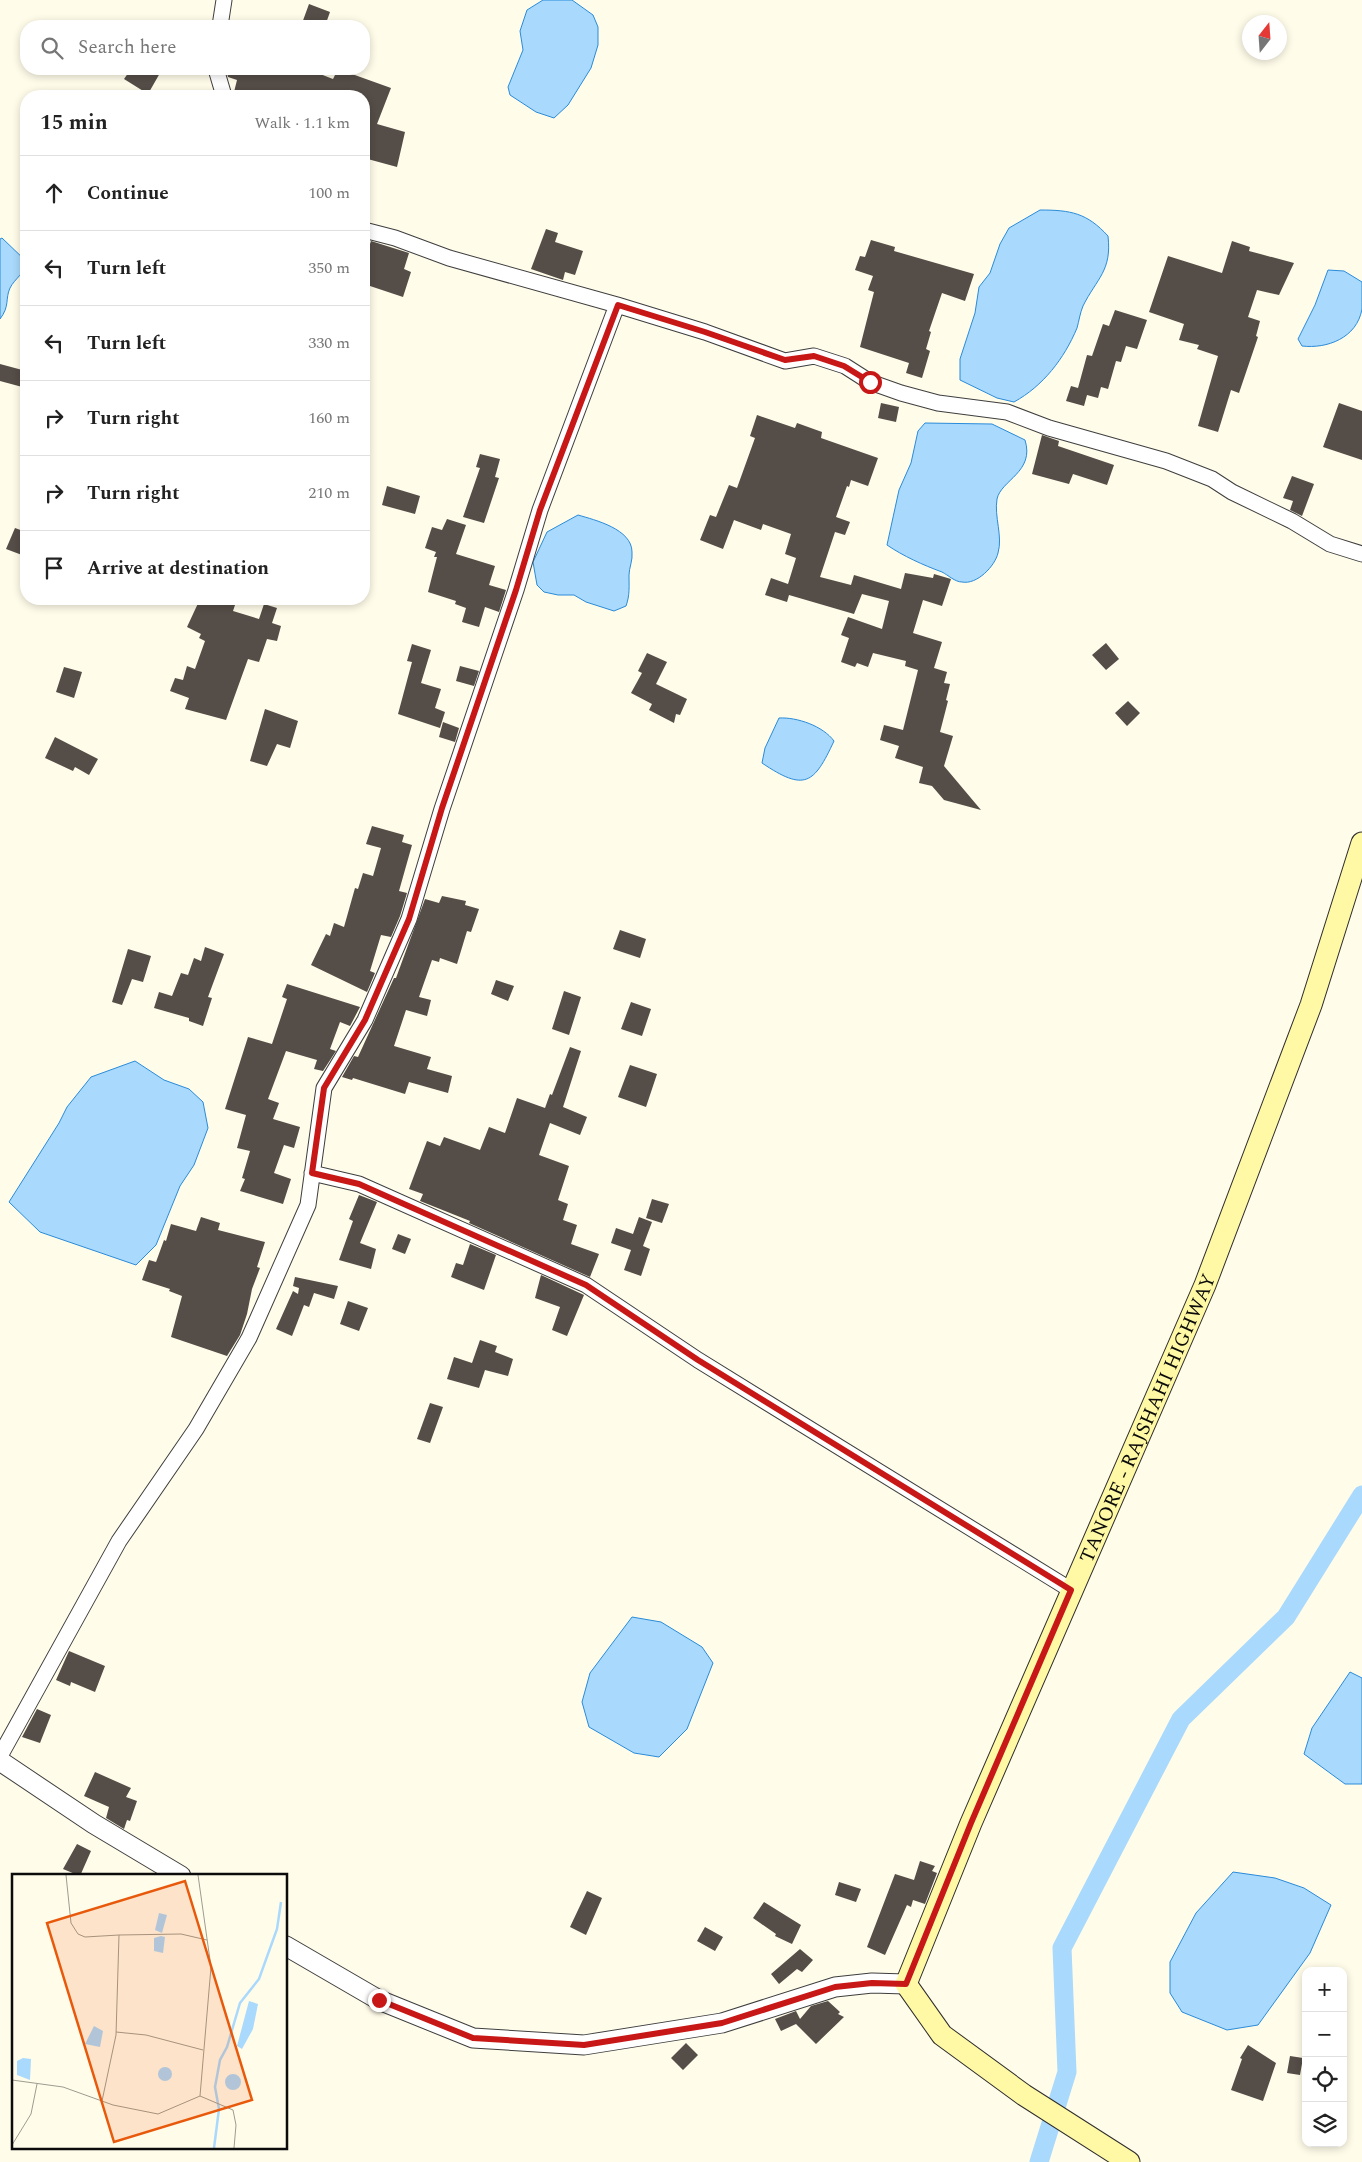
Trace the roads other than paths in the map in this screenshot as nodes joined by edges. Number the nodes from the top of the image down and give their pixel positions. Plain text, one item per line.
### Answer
1 (224, 0) edge
2 (221, 20) edge
3 (218, 75) edge
4 (222, 90) edge
5 (370, 232) edge
6 (618, 305) junction
7 (1362, 554) edge
8 (1362, 843) edge
9 (312, 1173) junction
10 (1071, 1590) junction
11 (0, 1756) edge
12 (0, 1761) edge
13 (178, 1874) edge
14 (288, 1947) edge
15 (906, 1984) junction
16 (1129, 2162) edge

1 - 2 street
3 - 4 street
5 - 6 street
6 - 7 street
6 - 9 street
8 - 10 main road, TANORE - RAJSHAHI HIGHWAY
9 - 10 street
9 - 11 street
10 - 15 main road, TANORE - RAJSHAHI HIGHWAY
12 - 13 street
14 - 15 street
15 - 16 main road

